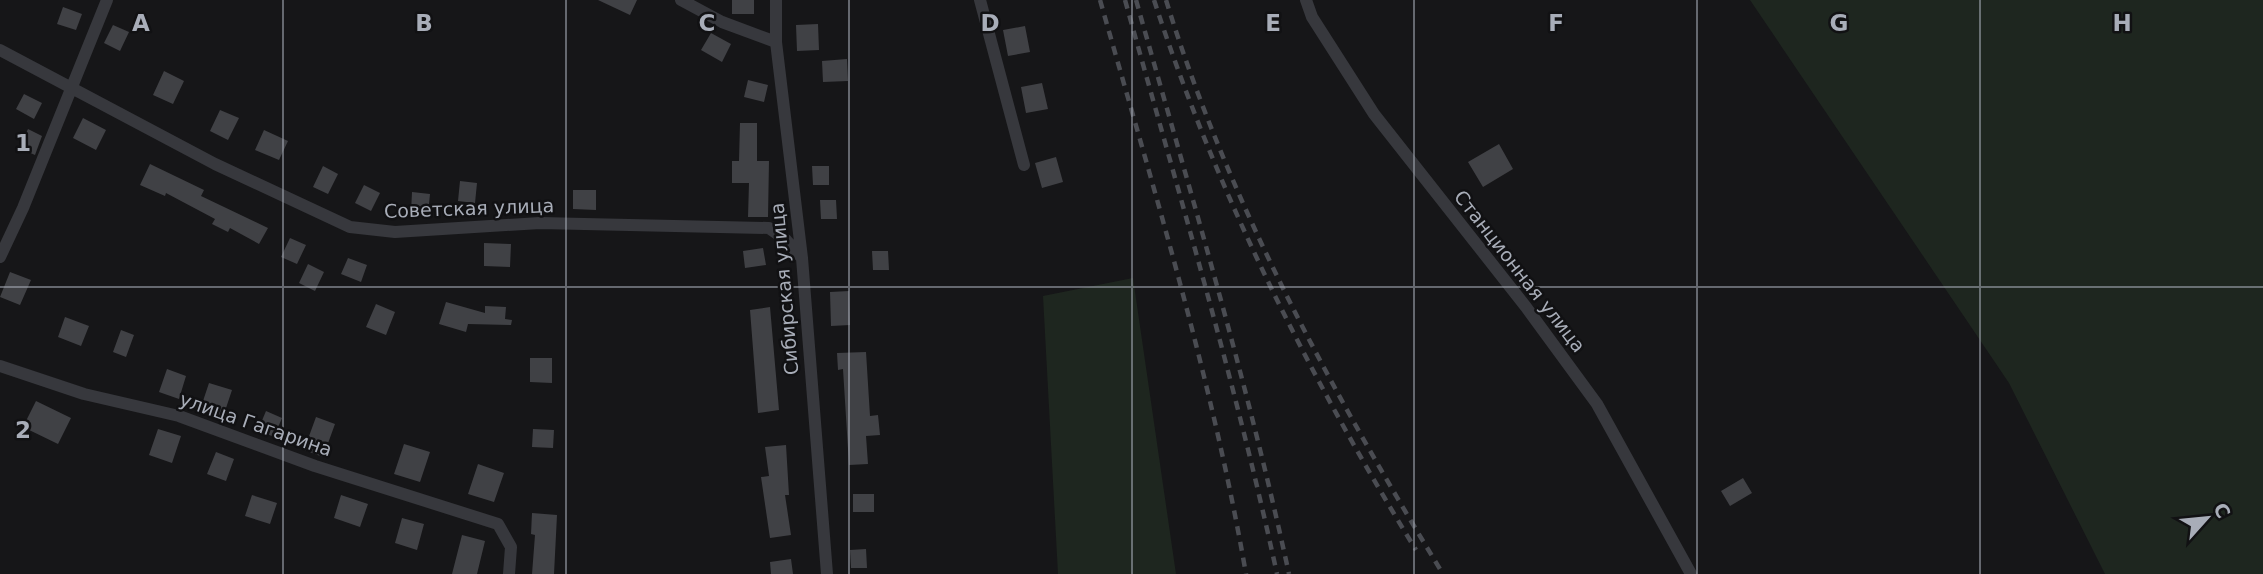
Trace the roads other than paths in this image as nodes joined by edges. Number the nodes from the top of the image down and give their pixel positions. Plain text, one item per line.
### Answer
1 (107, 0) edge
2 (681, 0) edge
3 (776, 0) edge
4 (980, 0) edge
5 (1306, 0) edge
6 (776, 42) junction
7 (0, 50) edge
8 (73, 88) junction
9 (1024, 165) dead end
10 (0, 257) edge
11 (802, 258) junction
12 (0, 366) edge
13 (509, 574) edge
14 (827, 574) edge
15 (1691, 574) edge

1 - 8 street
2 - 6 street
3 - 6 street, Сибирская улица
4 - 9 street
5 - 15 street, Станционная улица
6 - 11 street, Сибирская улица
7 - 8 street, Советская улица
8 - 10 street
8 - 11 street, Советская улица
11 - 14 street, Сибирская улица
12 - 13 street, улица Гагарина

